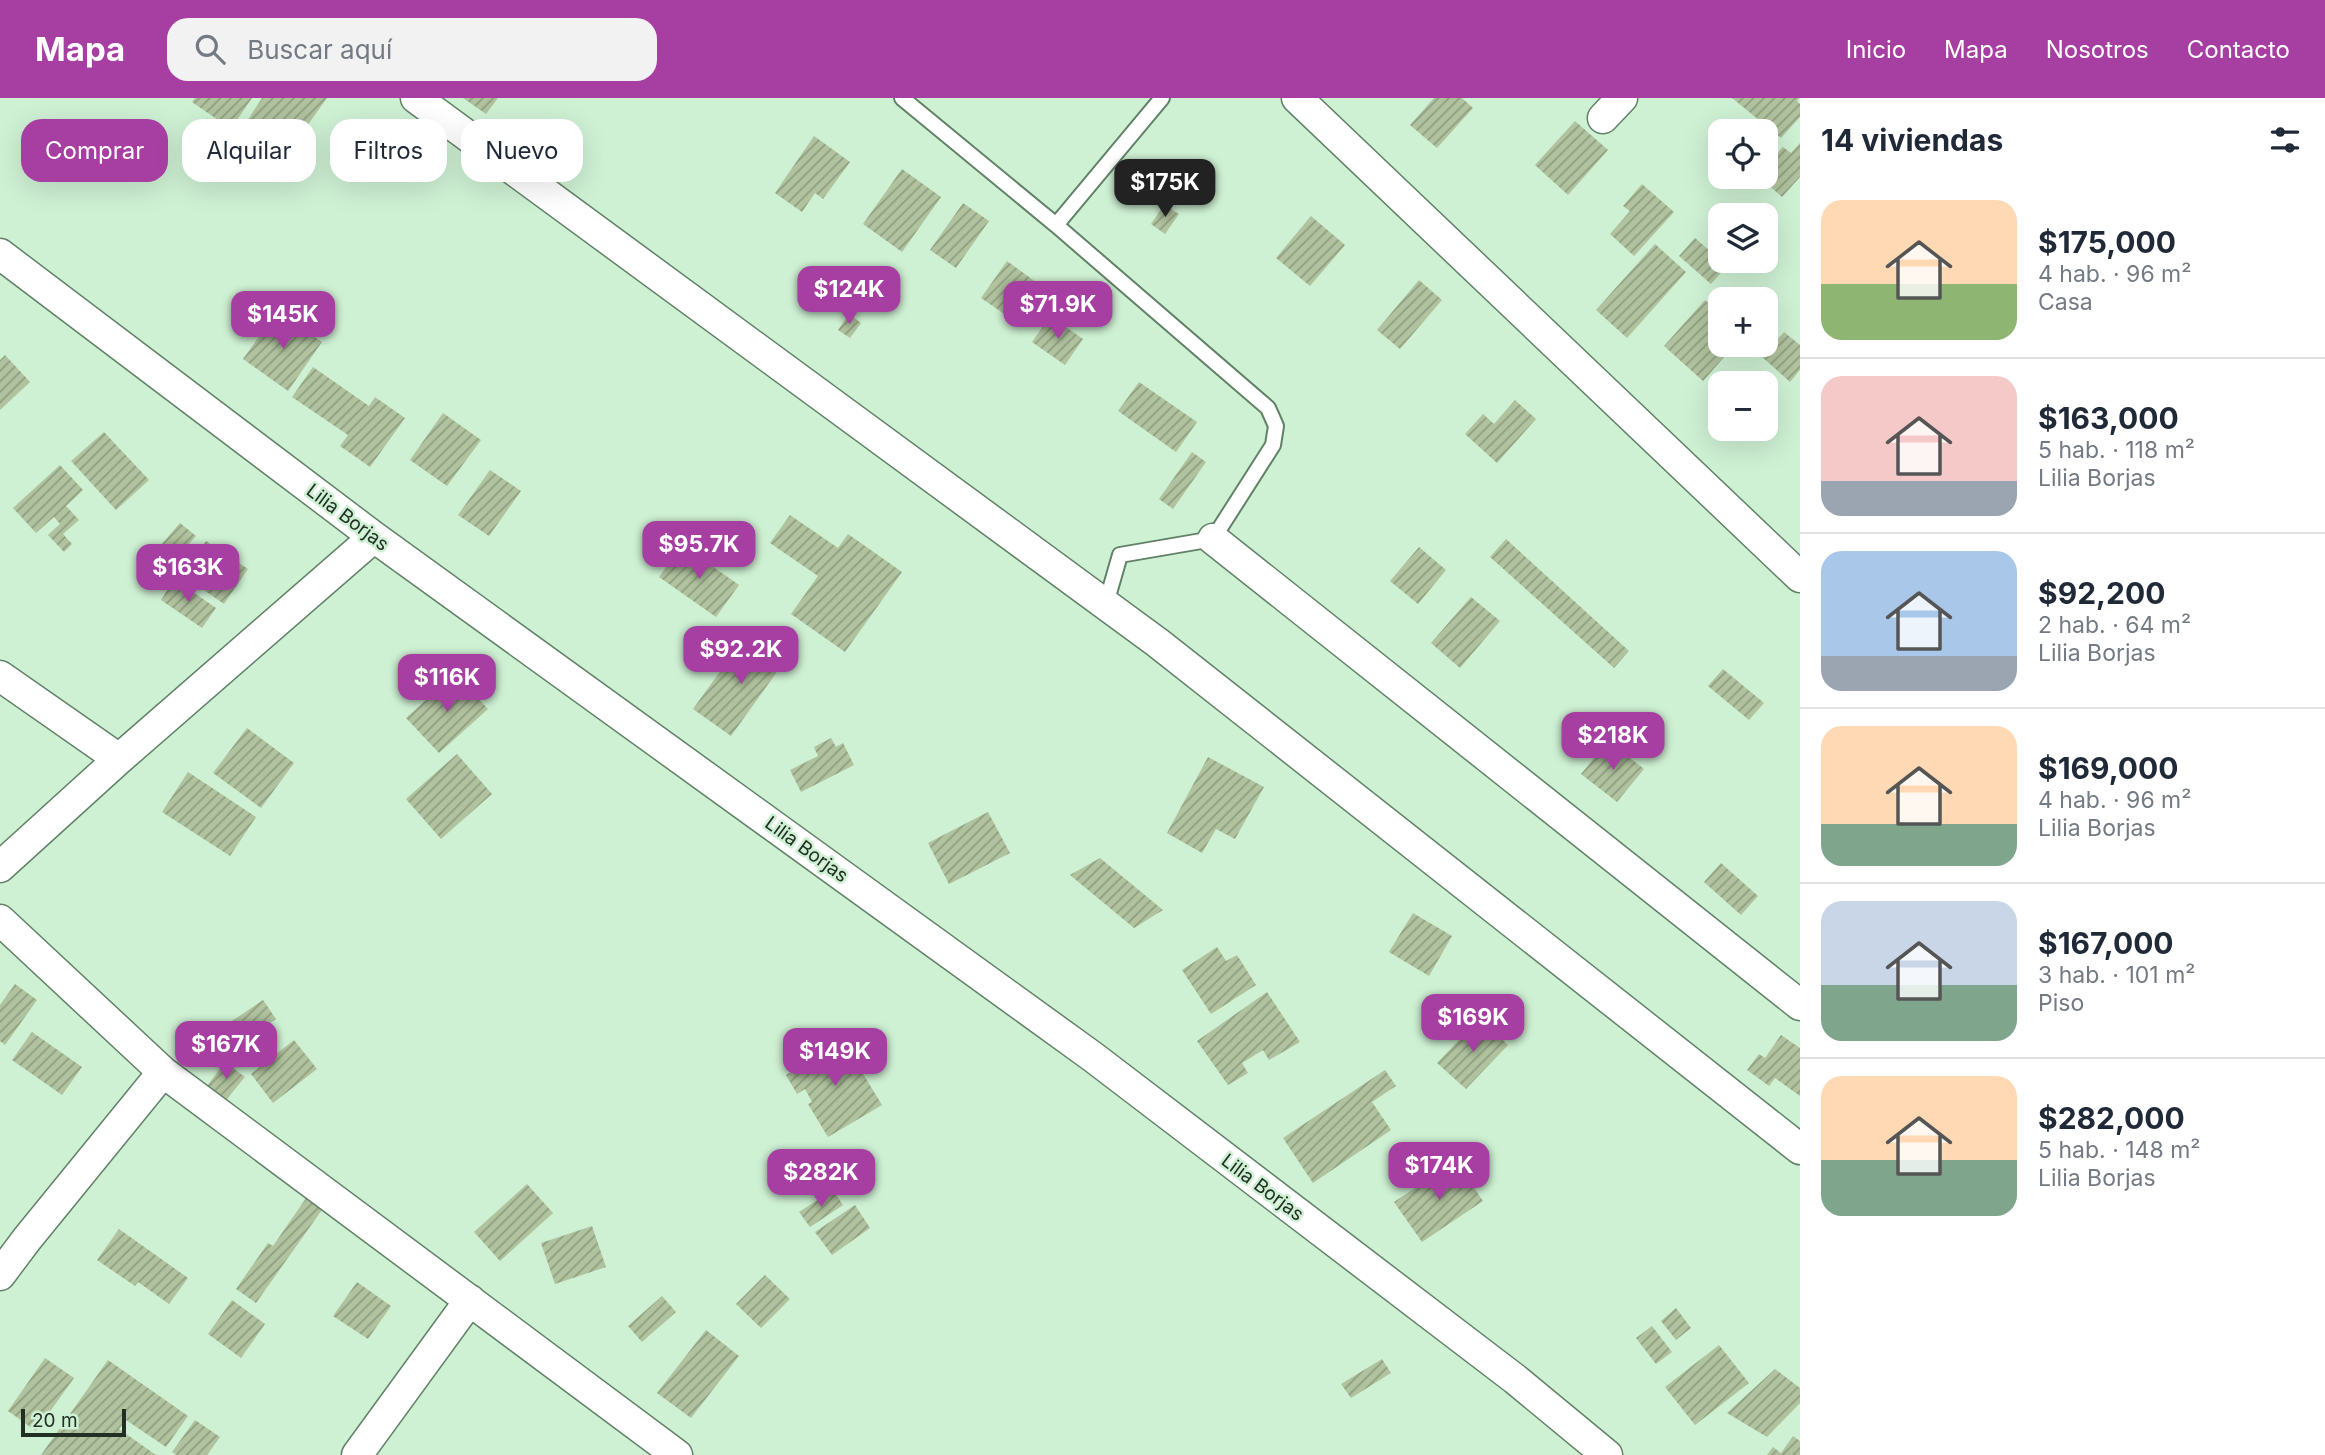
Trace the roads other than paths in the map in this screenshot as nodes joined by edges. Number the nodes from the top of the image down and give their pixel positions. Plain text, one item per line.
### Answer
1 (416, 98) edge
2 (902, 98) edge
3 (1162, 98) edge
4 (1297, 98) edge
5 (1056, 225) junction
6 (0, 254) edge
7 (374, 537) junction
8 (1213, 539) junction
9 (1795, 562) edge
10 (1105, 607) junction
11 (0, 676) edge
12 (119, 759) junction
13 (0, 867) edge
14 (0, 920) edge
15 (1800, 1005) edge
16 (163, 1072) junction
17 (1800, 1149) edge
18 (0, 1275) edge
19 (470, 1300) junction
20 (357, 1455) edge
21 (677, 1455) edge
22 (1607, 1455) edge

1 - 10 street
2 - 5 lane
3 - 5 lane
4 - 9 street
5 - 8 lane
6 - 7 street, Lilia Borjas
7 - 12 street
7 - 22 street, Lilia Borjas
8 - 10 lane
8 - 15 street
10 - 17 street
11 - 12 street
12 - 13 street
14 - 16 street
16 - 18 street
16 - 19 street
19 - 20 street
19 - 21 street

